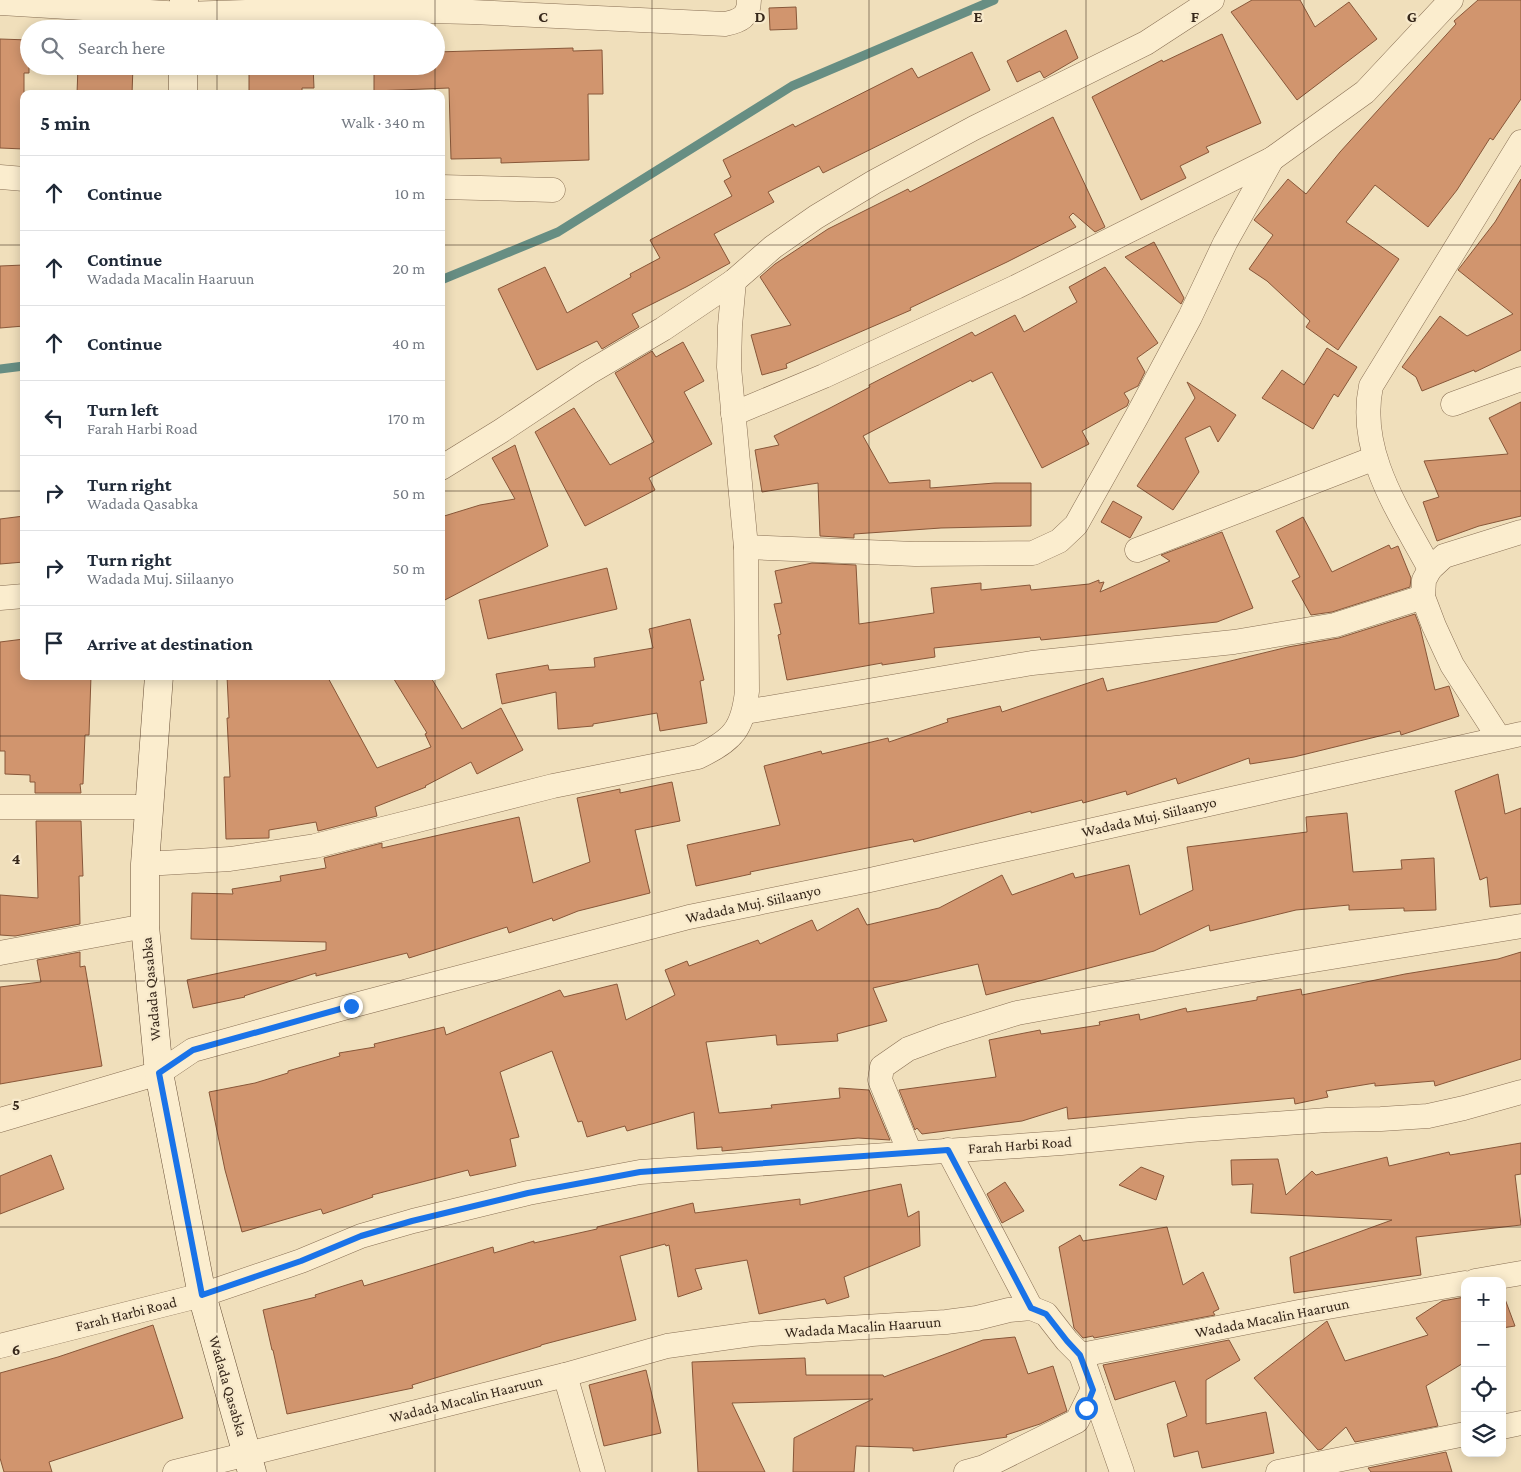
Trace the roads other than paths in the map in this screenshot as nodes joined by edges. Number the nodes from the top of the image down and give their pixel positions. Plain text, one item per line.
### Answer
1 (749, 0) edge
2 (1212, 0) edge
3 (1451, 0) edge
4 (0, 3) edge
5 (183, 14) edge
6 (183, 75) edge
7 (182, 90) edge
8 (1521, 142) edge
9 (1272, 159) junction
10 (0, 177) edge
11 (20, 179) edge
12 (445, 187) edge
13 (553, 190) dead end
14 (734, 281) junction
15 (1521, 379) edge
16 (1453, 404) dead end
17 (733, 414) junction
18 (1375, 458) junction
19 (445, 466) edge
20 (1521, 532) edge
21 (746, 548) junction
22 (1137, 550) dead end
23 (1430, 569) junction
24 (20, 596) edge
25 (1423, 597) junction
26 (0, 598) edge
27 (159, 680) edge
28 (745, 712) junction
29 (1510, 736) edge
30 (0, 807) edge
31 (149, 807) junction
32 (144, 864) junction
33 (145, 926) junction
34 (1521, 926) edge
35 (0, 953) edge
36 (159, 1073) junction
37 (1521, 1092) edge
38 (0, 1120) edge
39 (948, 1150) junction
40 (910, 1153) junction
41 (1521, 1272) edge
42 (1495, 1277) edge
43 (1461, 1284) edge
44 (202, 1295) junction
45 (1031, 1308) junction
46 (0, 1346) edge
47 (1080, 1355) junction
48 (565, 1375) junction
49 (1093, 1390) junction
50 (1521, 1423) edge
51 (1506, 1426) edge
52 (1461, 1435) edge
53 (250, 1463) edge
54 (175, 1472) edge
55 (593, 1472) edge
56 (966, 1472) edge
57 (1122, 1472) edge
58 (1278, 1472) edge

1 - 5 street
2 - 14 street
3 - 9 street
4 - 5 street
6 - 7 street
8 - 18 street
9 - 17 street
9 - 21 street
10 - 11 street
12 - 13 street
14 - 17 street
14 - 19 street
15 - 16 street
17 - 21 street
18 - 22 street
18 - 23 street
20 - 23 street
21 - 28 street
23 - 25 street
24 - 26 street
25 - 28 street
25 - 29 street
27 - 31 street, Wadada Qasabka
28 - 32 street
29 - 36 street, Wadada Muj. Siilaanyo
30 - 31 street
31 - 32 street, Wadada Qasabka
32 - 33 street, Wadada Qasabka
33 - 35 street
33 - 36 street, Wadada Qasabka
34 - 40 street
36 - 38 street, Wadada Muj. Siilaanyo
36 - 44 street, Wadada Qasabka
37 - 39 street, Farah Harbi Road
39 - 40 street, Farah Harbi Road
39 - 45 street
40 - 44 street, Farah Harbi Road
41 - 42 street
43 - 47 street, Wadada Macalin Haaruun
44 - 46 street, Farah Harbi Road
44 - 53 street, Wadada Qasabka
45 - 47 street
45 - 48 street, Wadada Macalin Haaruun
47 - 49 street
48 - 53 street, Wadada Macalin Haaruun
48 - 55 street
49 - 56 street
49 - 57 street
50 - 51 street
52 - 58 street
53 - 54 street, Wadada Macalin Haaruun

